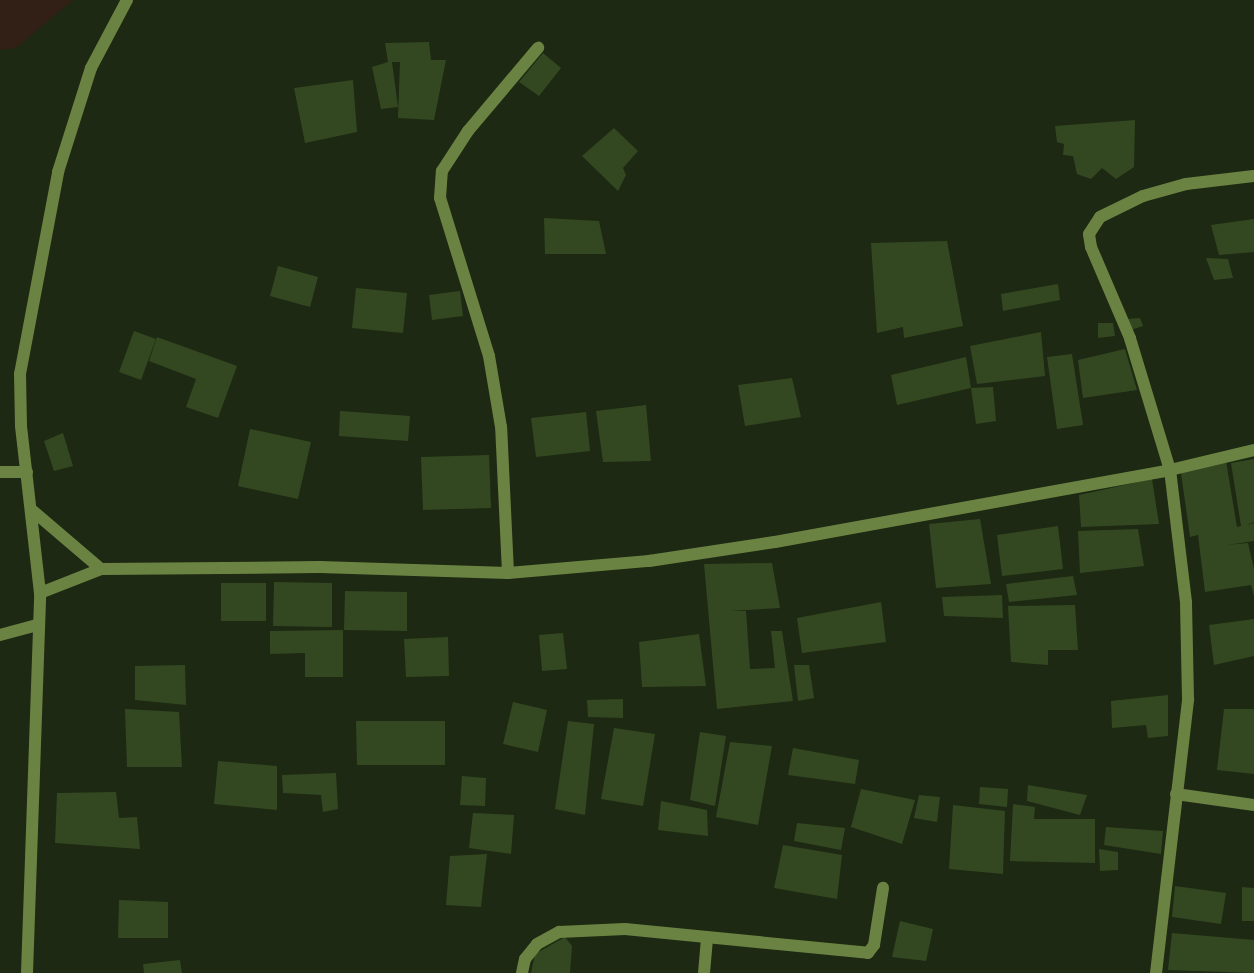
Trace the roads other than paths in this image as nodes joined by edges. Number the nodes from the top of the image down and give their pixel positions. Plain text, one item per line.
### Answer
1 (127, 0) edge
2 (538, 48) dead end
3 (1254, 176) edge
4 (1254, 450) edge
5 (1170, 470) junction
6 (0, 472) edge
7 (27, 472) junction
8 (33, 511) junction
9 (101, 569) junction
10 (508, 573) junction
11 (40, 593) junction
12 (38, 625) junction
13 (0, 635) edge
14 (1176, 794) junction
15 (1254, 805) edge
16 (883, 888) dead end
17 (707, 940) junction
18 (27, 973) edge
19 (522, 973) edge
20 (704, 973) edge
21 (1156, 973) edge

1 - 7 street
2 - 10 street
3 - 5 street
4 - 5 street
5 - 10 street
5 - 14 street
6 - 7 street
7 - 8 street
8 - 9 street
8 - 11 street
9 - 10 street
9 - 11 street
11 - 12 street
12 - 13 street
12 - 18 street
14 - 15 street
14 - 21 street
16 - 17 street
17 - 19 street
17 - 20 street

